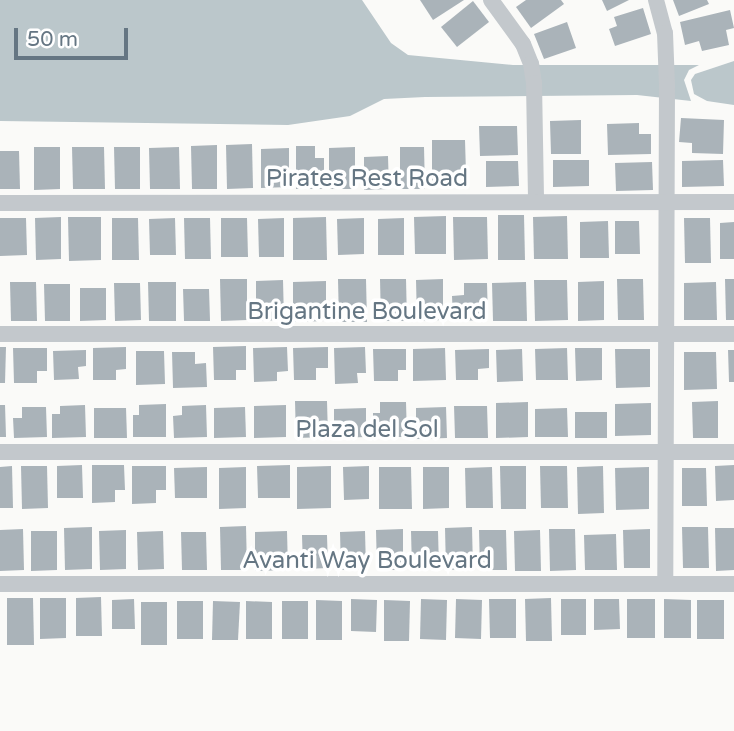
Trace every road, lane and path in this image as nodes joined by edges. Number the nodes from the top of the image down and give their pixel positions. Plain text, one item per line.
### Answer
1 (491, 0) edge
2 (656, 0) edge
3 (536, 202) junction
4 (668, 202) junction
5 (734, 202) edge
6 (0, 203) edge
7 (0, 334) edge
8 (668, 334) junction
9 (734, 334) edge
10 (0, 452) edge
11 (667, 452) junction
12 (734, 452) edge
13 (665, 582) junction
14 (0, 584) edge
15 (734, 584) edge

1 - 3 street
2 - 4 street
3 - 4 street, Pirates Rest Road
3 - 6 street, Pirates Rest Road
4 - 5 street, Pirates Rest Road
4 - 8 street
7 - 8 street, Brigantine Boulevard
8 - 9 street, Brigantine Boulevard
8 - 11 street
10 - 11 street, Plaza del Sol
11 - 12 street, Plaza del Sol
11 - 13 street
13 - 14 street, Avanti Way Boulevard
13 - 15 street, Avanti Way Boulevard

